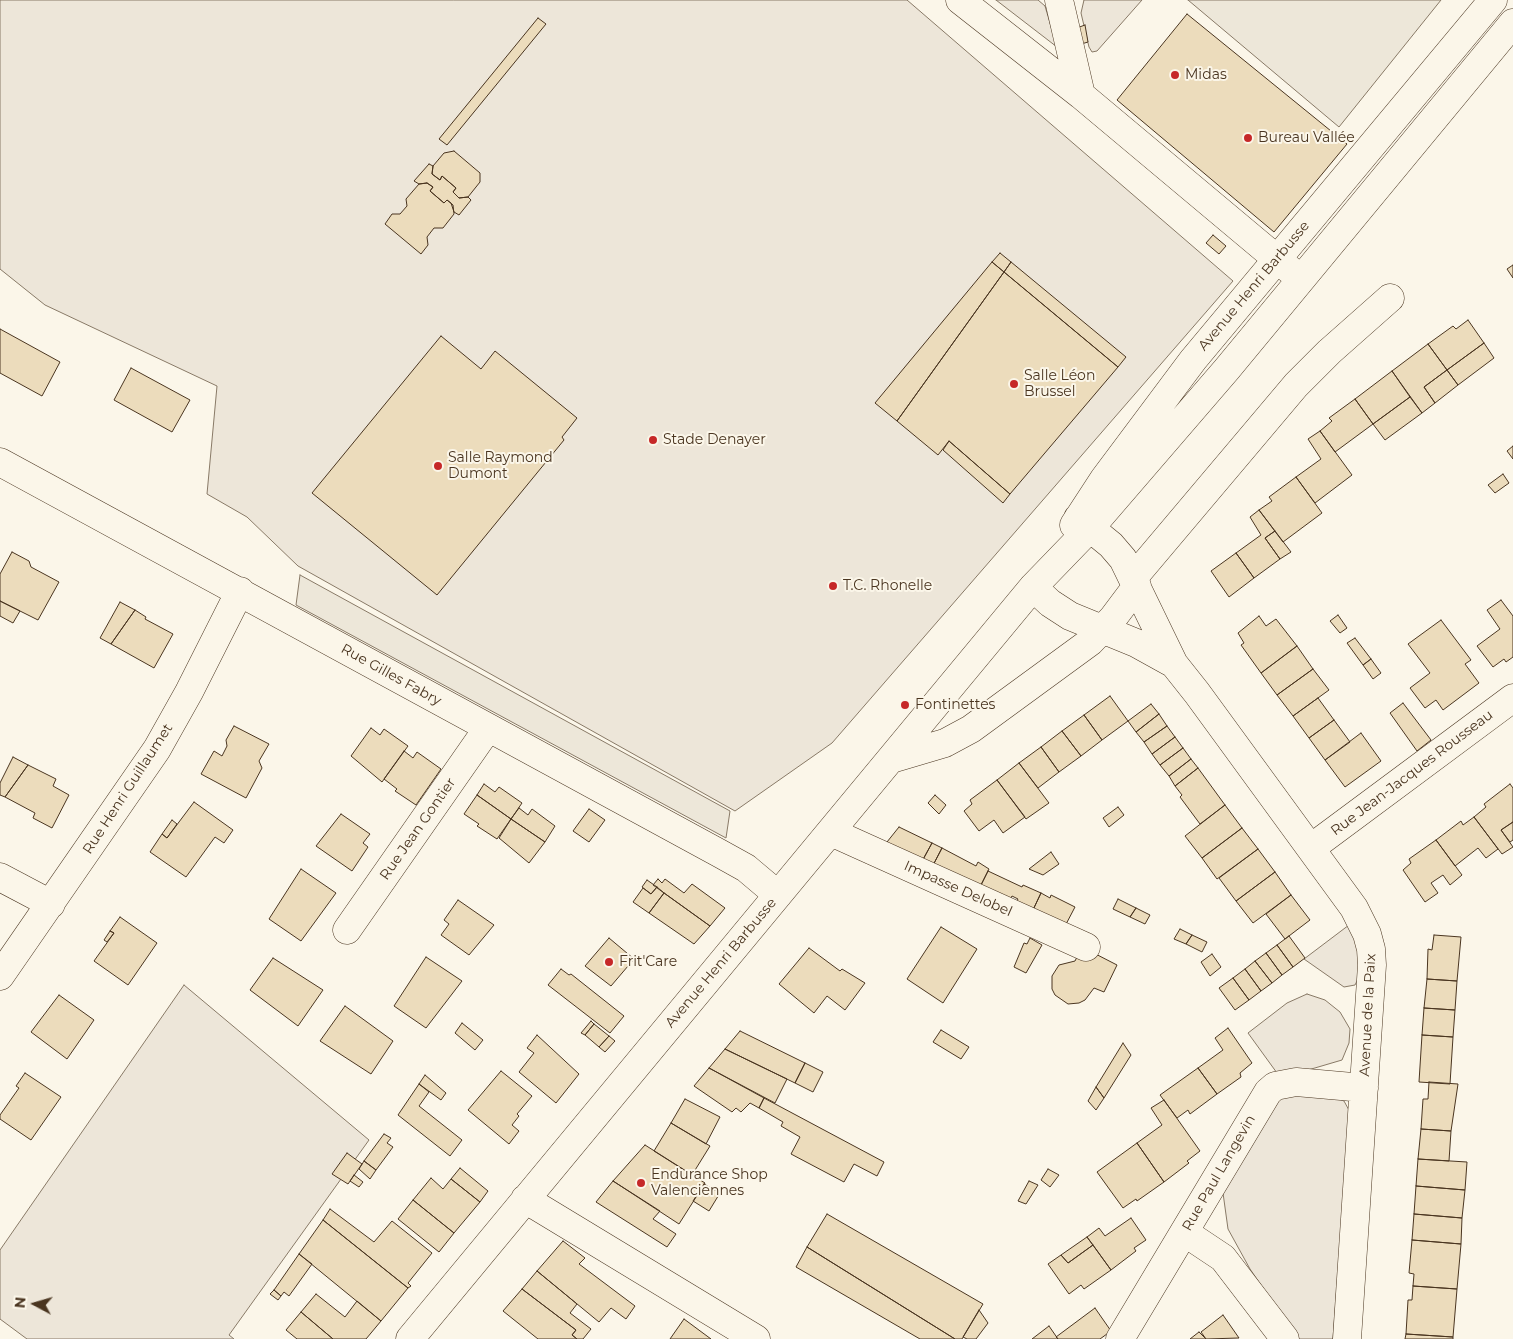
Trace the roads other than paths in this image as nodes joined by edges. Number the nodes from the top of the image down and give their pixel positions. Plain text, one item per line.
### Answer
1 (960, 0) edge
2 (1059, 0) edge
3 (1494, 0) edge
4 (1513, 14) edge
5 (1513, 23) edge
6 (1081, 95) junction
7 (1277, 259) junction
8 (1301, 279) junction
9 (1390, 298) dead end
10 (0, 462) edge
11 (1084, 523) junction
12 (1136, 582) junction
13 (1033, 586) junction
14 (240, 591) junction
15 (1103, 629) junction
16 (1174, 664) junction
17 (1513, 698) edge
18 (488, 728) junction
19 (891, 759) junction
20 (831, 832) junction
21 (1311, 848) junction
22 (0, 877) edge
23 (778, 895) junction
24 (51, 904) junction
25 (347, 930) dead end
26 (1086, 947) dead end
27 (0, 976) edge
28 (1364, 1088) junction
29 (525, 1200) junction
30 (1184, 1232) junction
31 (410, 1339) edge
32 (756, 1339) edge
33 (1120, 1339) edge
34 (1285, 1339) edge
35 (1347, 1339) edge

1 - 6 street
2 - 6 street
3 - 4 street
3 - 7 street, Avenue Henri Barbusse
5 - 8 street, Avenue Henri Barbusse
6 - 7 street
7 - 8 street
7 - 11 street, Avenue Henri Barbusse
8 - 11 street, Avenue Henri Barbusse
9 - 12 street
10 - 14 street, Rue Gilles Fabry
11 - 12 street, Avenue de la Paix
11 - 13 street, Avenue Henri Barbusse
12 - 15 street
12 - 16 street, Avenue de la Paix
13 - 15 street, Avenue de la Paix
13 - 19 street, Avenue Henri Barbusse
14 - 18 street, Rue Gilles Fabry
14 - 24 street, Rue Henri Guillaumet
15 - 16 street, Avenue de la Paix
15 - 19 street
16 - 21 street, Avenue de la Paix
17 - 21 street, Rue Jean-Jacques Rousseau
18 - 23 street, Rue Gilles Fabry
18 - 25 street, Rue Jean Gontier
19 - 20 street, Avenue Henri Barbusse
20 - 23 street, Avenue Henri Barbusse
20 - 26 street, Impasse Delobel
21 - 28 street, Avenue de la Paix
22 - 24 street
23 - 29 street, Avenue Henri Barbusse
24 - 27 street, Rue Henri Guillaumet
28 - 30 street, Rue Paul Langevin
28 - 35 street, Avenue de la Paix
29 - 31 street, Avenue Henri Barbusse
29 - 32 street
30 - 33 street, Rue Paul Langevin
30 - 34 street

